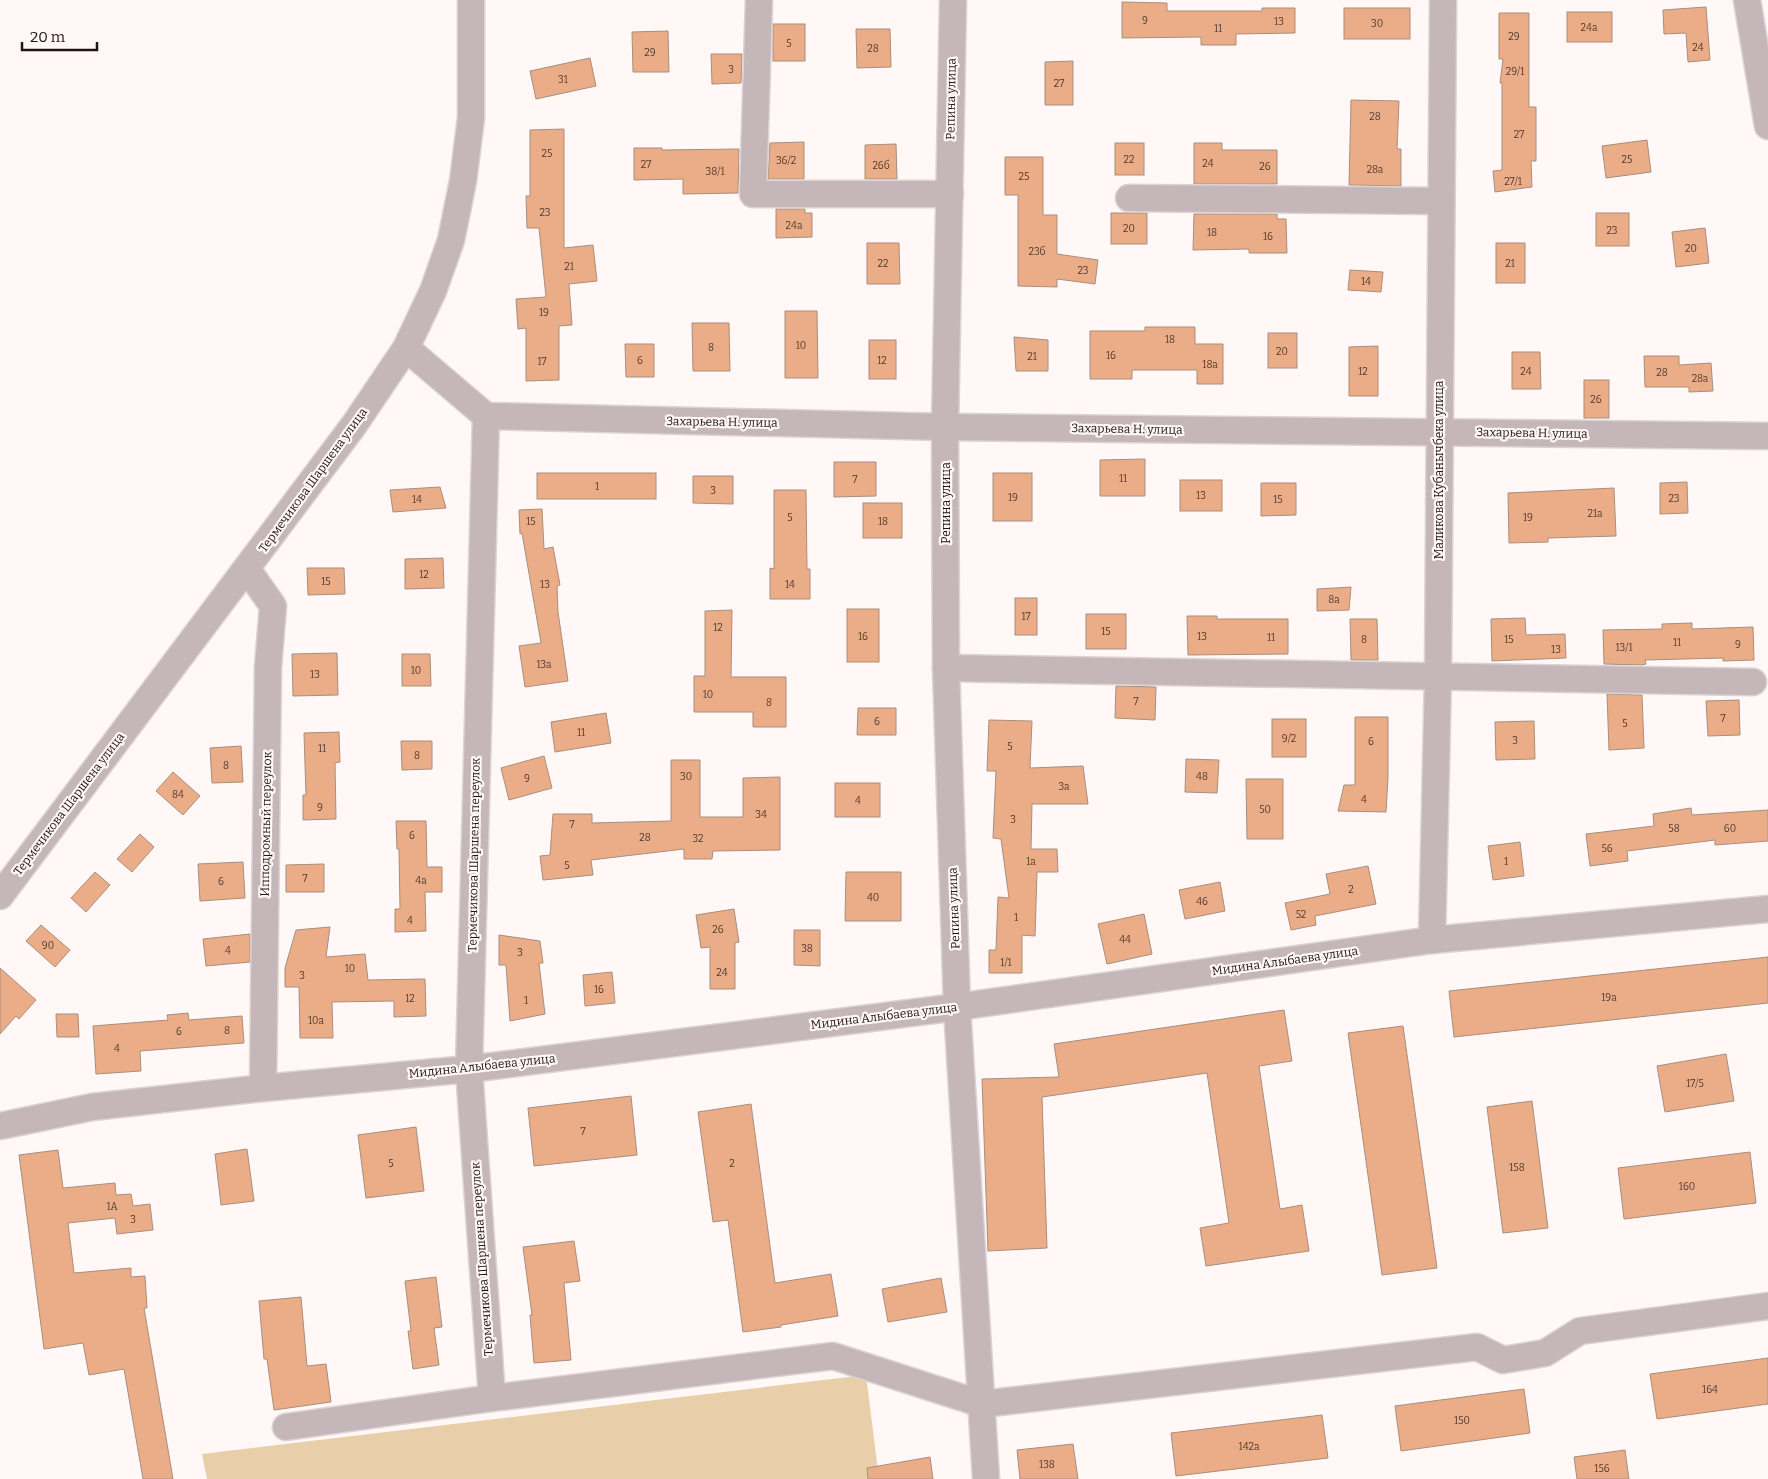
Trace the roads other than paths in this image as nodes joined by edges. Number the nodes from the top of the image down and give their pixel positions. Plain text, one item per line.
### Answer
1 (471, 0) edge
2 (760, 0) edge
3 (953, 0) edge
4 (1443, 0) edge
5 (1747, 0) edge
6 (1768, 126) edge
7 (950, 194) junction
8 (1129, 198) dead end
9 (1441, 201) junction
10 (406, 348) junction
11 (486, 416) junction
12 (945, 428) junction
13 (1439, 432) junction
14 (1768, 436) edge
15 (247, 569) junction
16 (946, 668) junction
17 (1438, 676) junction
18 (1753, 682) dead end
19 (0, 896) edge
20 (1768, 909) edge
21 (1432, 940) junction
22 (957, 1007) junction
23 (469, 1069) junction
24 (263, 1088) junction
25 (0, 1126) edge
26 (1768, 1306) edge
27 (492, 1398) junction
28 (982, 1404) junction
29 (286, 1427) dead end
30 (986, 1479) edge

1 - 10 street, Термечикова Шаршена улица
2 - 7 street
3 - 7 street, Репина улица
4 - 9 street, Маликова Кубанычбека улица
5 - 6 street
7 - 12 street, Репина улица
8 - 9 street
9 - 13 street, Маликова Кубанычбека улица
10 - 11 street
10 - 15 street, Термечикова Шаршена улица
11 - 12 street, Захарьева Н. улица
11 - 23 street, Термечикова Шаршена переулок
12 - 13 street, Захарьева Н. улица
12 - 16 street, Репина улица
13 - 14 street, Захарьева Н. улица
13 - 17 street, Маликова Кубанычбека улица
15 - 19 street, Термечикова Шаршена улица
15 - 24 street, Ипподромный переулок
16 - 17 street
16 - 22 street, Репина улица
17 - 18 street
17 - 21 street, Маликова Кубанычбека улица
20 - 21 street, Мидина Алыбаева улица
21 - 22 street, Мидина Алыбаева улица
22 - 23 street, Мидина Алыбаева улица
22 - 28 street, Репина улица
23 - 24 street, Мидина Алыбаева улица
23 - 27 street, Термечикова Шаршена переулок
24 - 25 street, Мидина Алыбаева улица
26 - 28 street
27 - 28 street
27 - 29 street
28 - 30 street, Репина улица

